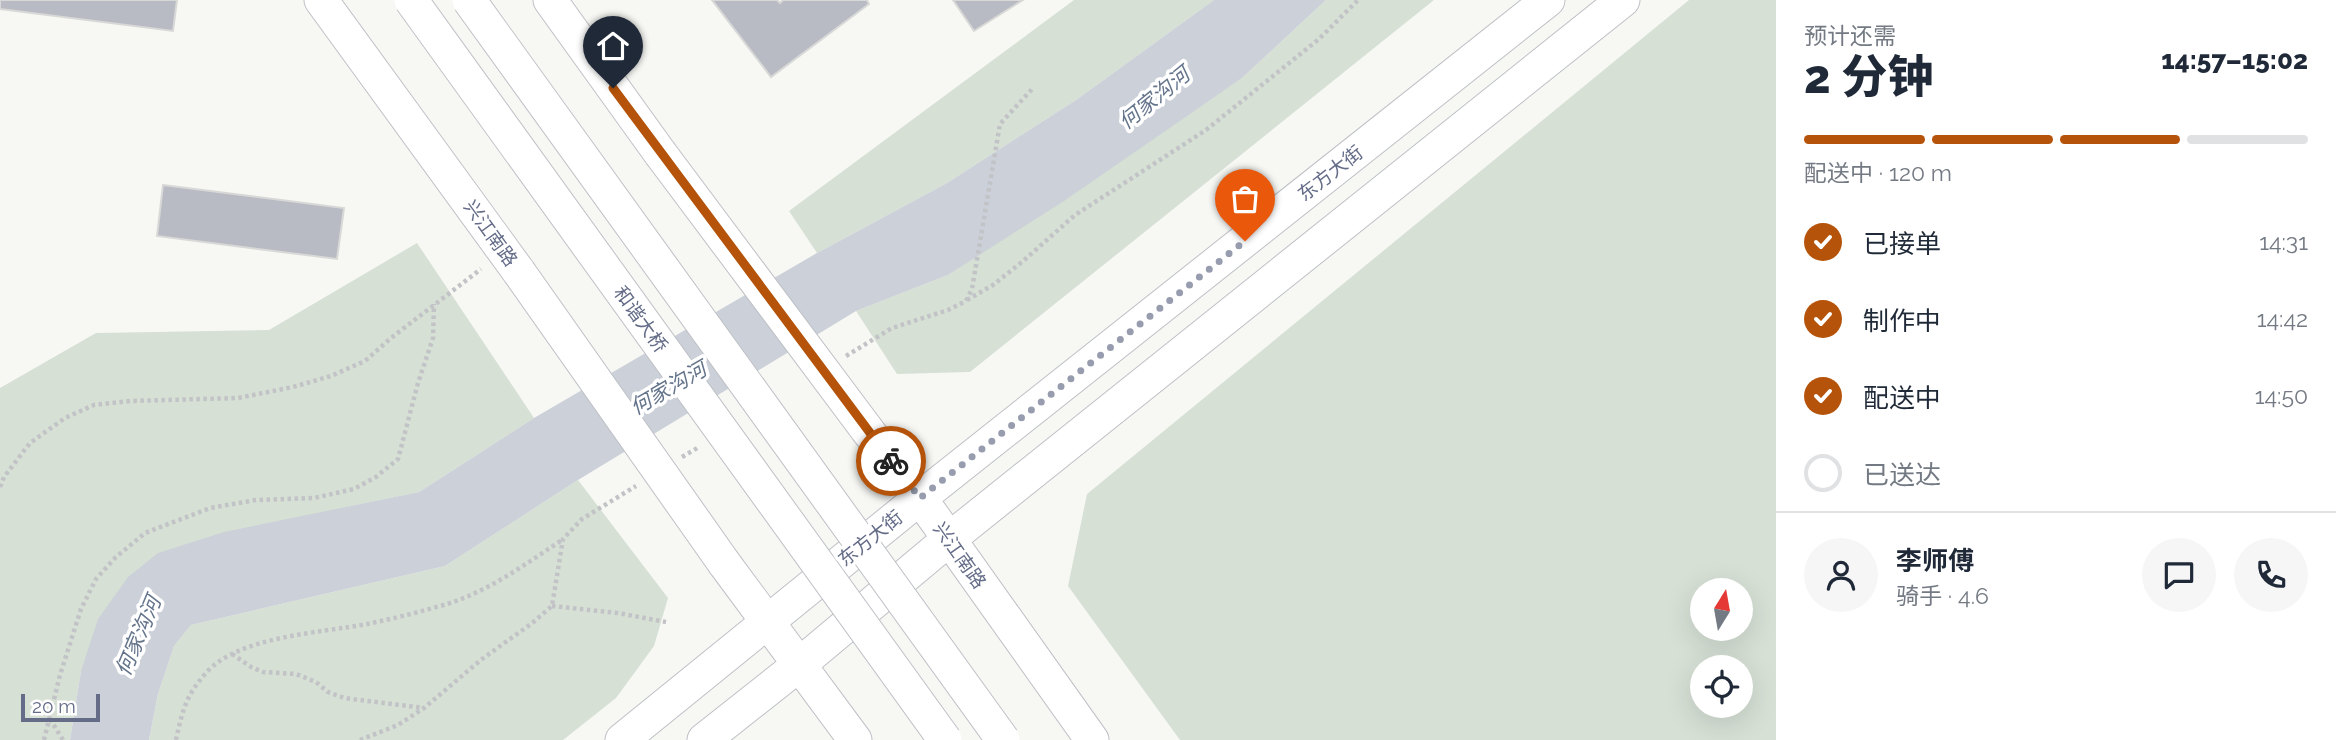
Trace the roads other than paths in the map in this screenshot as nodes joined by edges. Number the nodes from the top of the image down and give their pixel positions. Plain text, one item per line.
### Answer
1 (321, 0) edge
2 (411, 0) edge
3 (469, 0) edge
4 (550, 0) edge
5 (1548, 0) edge
6 (1623, 0) edge
7 (920, 498) junction
8 (948, 540) junction
9 (768, 621) junction
10 (800, 664) junction
11 (622, 740) edge
12 (704, 740) edge
13 (855, 740) edge
14 (945, 740) edge
15 (1003, 740) edge
16 (1092, 740) edge

1 - 9 main road, 兴江南路, bridge
2 - 14 main road, 和谐大桥, bridge
3 - 15 main road, bridge
4 - 7 main road, 兴江南路, bridge
5 - 7 main road, 东方大街
6 - 8 main road
7 - 8 main road, 兴江南路
7 - 9 main road, 东方大街
8 - 10 main road
8 - 16 main road, 兴江南路
9 - 10 main road, 兴江南路
9 - 11 main road, 东方大街
10 - 12 main road
10 - 13 main road, 兴江南路

